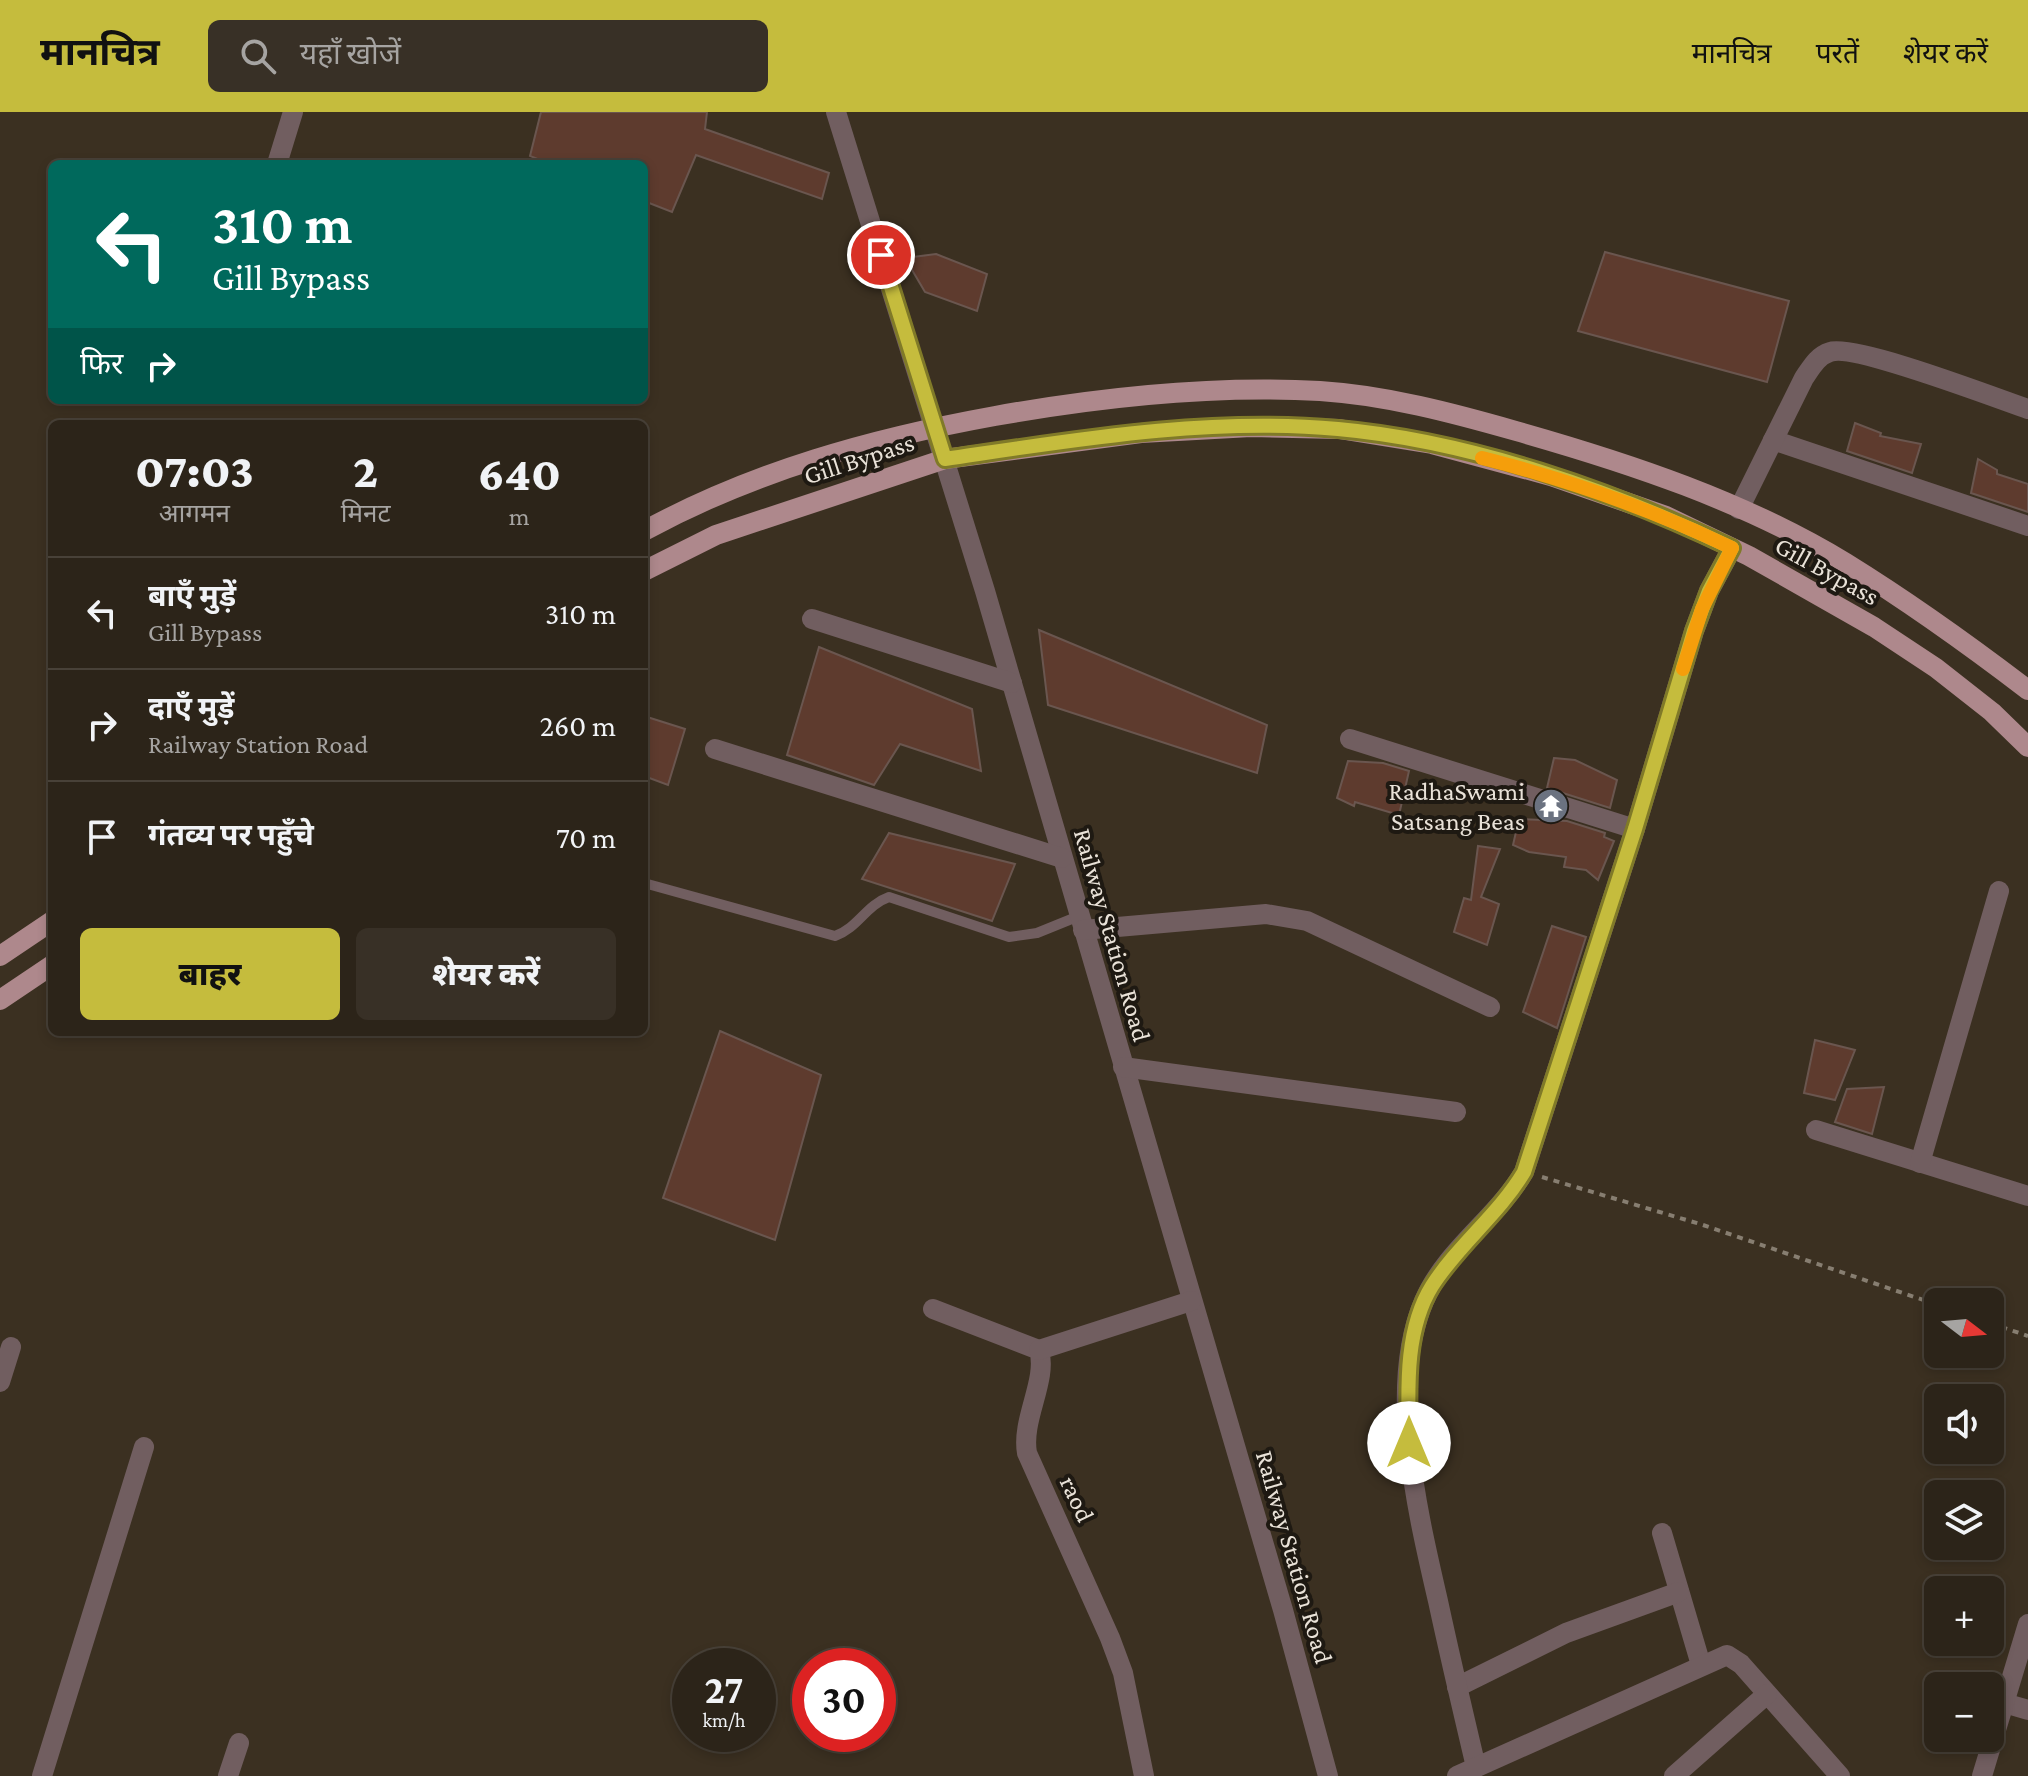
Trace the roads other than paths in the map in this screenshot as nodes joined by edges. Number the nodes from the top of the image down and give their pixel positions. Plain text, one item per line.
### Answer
1 (293, 112) edge
2 (836, 112) edge
3 (278, 160) edge
4 (2028, 409) edge
5 (935, 427) junction
6 (1773, 440) junction
7 (945, 459) junction
8 (1739, 509) junction
9 (2028, 526) edge
10 (648, 529) edge
11 (1732, 548) junction
12 (648, 569) edge
13 (812, 619) dead end
14 (1012, 683) junction
15 (2028, 690) edge
16 (1350, 739) dead end
17 (2028, 747) edge
18 (715, 749) dead end
19 (1635, 829) junction
20 (1062, 858) junction
21 (648, 884) edge
22 (1999, 891) dead end
23 (1081, 923) junction
24 (48, 924) edge
25 (0, 956) edge
26 (48, 968) edge
27 (0, 1000) edge
28 (1490, 1007) dead end
29 (1123, 1067) junction
30 (1456, 1112) dead end
31 (1816, 1130) dead end
32 (1920, 1163) junction
33 (2028, 1196) edge
34 (1191, 1301) junction
35 (933, 1309) dead end
36 (11, 1347) dead end
37 (1039, 1350) junction
38 (0, 1382) edge
39 (144, 1447) dead end
40 (1662, 1533) dead end
41 (1679, 1592) junction
42 (2028, 1624) edge
43 (1701, 1665) junction
44 (1457, 1687) junction
45 (1767, 1694) junction
46 (2004, 1703) joint
47 (2028, 1710) edge
48 (239, 1743) dead end
49 (1989, 1752) edge
50 (1466, 1772) edge
51 (42, 1776) edge
52 (228, 1776) edge
53 (1144, 1776) edge
54 (1328, 1776) edge
55 (1674, 1776) edge
56 (1840, 1776) edge
57 (1982, 1776) edge

1 - 3 street
2 - 5 street, Railway Station Road
4 - 6 street
5 - 7 street, Railway Station Road
5 - 8 main road, Gill Bypass
5 - 10 main road, Gill Bypass
6 - 8 street
6 - 9 street
7 - 11 main road, Gill Bypass
7 - 12 main road, Gill Bypass
7 - 14 street, Railway Station Road
8 - 15 main road, Gill Bypass
11 - 17 main road, Gill Bypass
11 - 19 street
13 - 14 street
14 - 20 street, Railway Station Road
16 - 19 street
18 - 20 street
19 - 44 street
20 - 23 street, Railway Station Road
21 - 23 lane
22 - 32 street
23 - 28 street
23 - 29 street, Railway Station Road
24 - 25 main road
26 - 27 main road
29 - 30 street
29 - 34 street, Railway Station Road
31 - 32 street
32 - 33 street
34 - 37 street
34 - 54 street, Railway Station Road
35 - 37 street
36 - 38 street
37 - 53 street, raod
39 - 51 street
40 - 41 street
41 - 43 street
41 - 44 street
42 - 46 street
43 - 45 street
43 - 50 street
44 - 50 street
45 - 55 street
45 - 56 street
46 - 47 street
48 - 52 street
49 - 57 street

